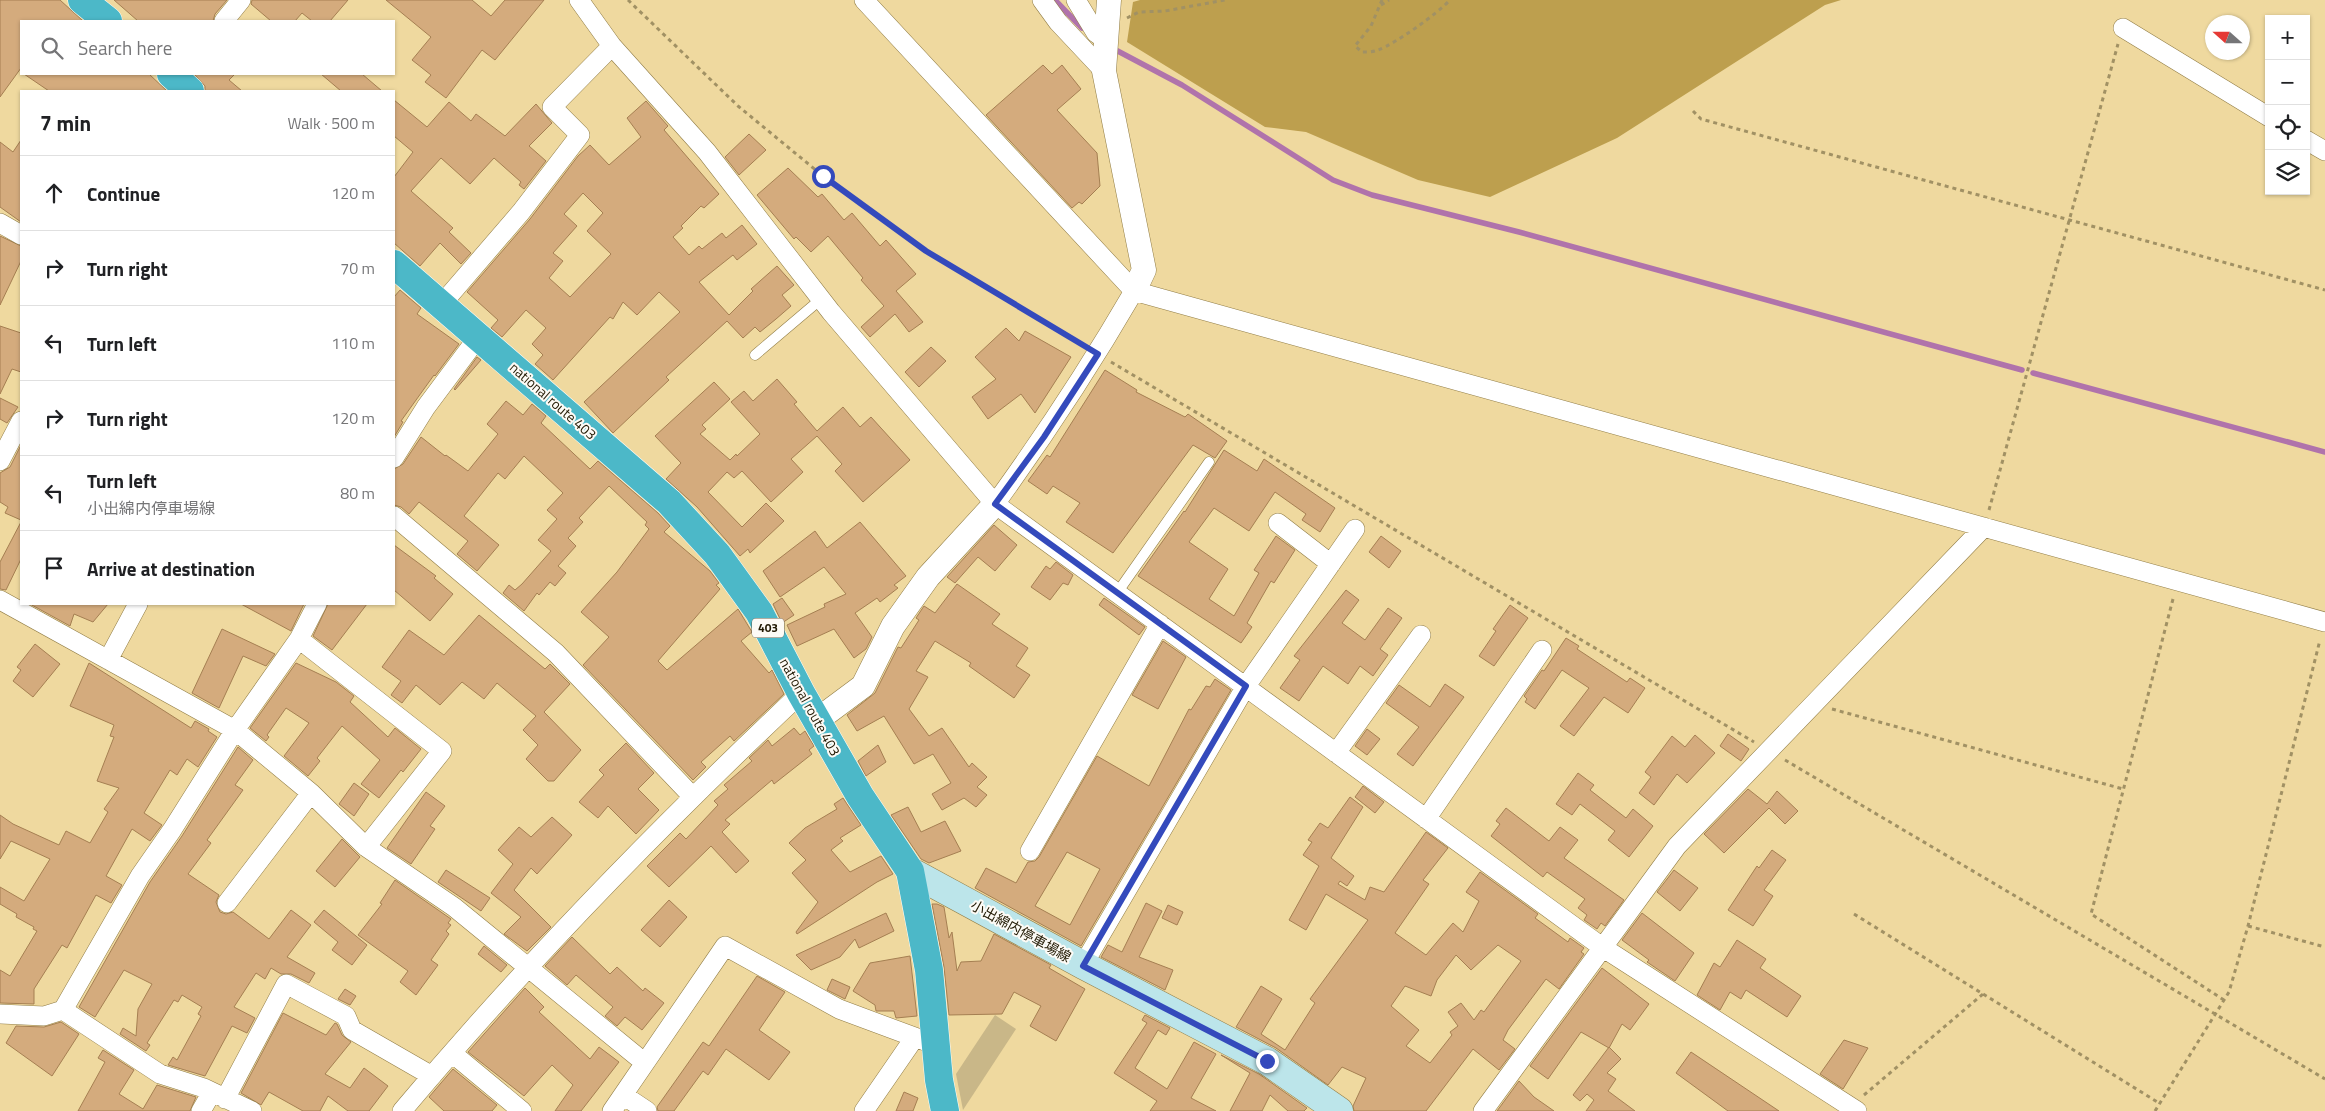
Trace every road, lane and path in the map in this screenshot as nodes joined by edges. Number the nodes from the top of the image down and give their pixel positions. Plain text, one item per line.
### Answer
1 (82, 0) edge
2 (241, 0) edge
3 (579, 0) edge
4 (628, 0) edge
5 (864, 0) edge
6 (1042, 0) edge
7 (1076, 0) edge
8 (1225, 0) edge
9 (1382, 0) edge
10 (1389, 0) edge
11 (1450, 0) edge
12 (1380, 5) junction
13 (1107, 19) edge
14 (107, 20) edge
15 (225, 20) edge
16 (2123, 28) joint
17 (612, 46) junction
18 (1104, 71) junction
19 (1693, 111) dead end
20 (2265, 115) edge
21 (2310, 142) edge
22 (2325, 151) edge
23 (2069, 220) junction
24 (0, 224) edge
25 (20, 234) edge
26 (395, 265) edge
27 (2325, 290) edge
28 (1134, 291) junction
29 (821, 299) junction
30 (441, 305) junction
31 (479, 336) junction
32 (1098, 354) junction
33 (755, 355) dead end
34 (20, 423) edge
35 (395, 456) edge
36 (0, 462) edge
37 (1209, 462) dead end
38 (995, 504) junction
39 (395, 517) edge
40 (1278, 523) dead end
41 (1984, 527) junction
42 (1355, 529) dead end
43 (1331, 564) junction
44 (2178, 581) junction
45 (1117, 593) junction
46 (0, 600) edge
47 (137, 605) edge
48 (316, 605) edge
49 (2325, 622) edge
50 (1160, 624) junction
51 (1421, 635) dead end
52 (299, 639) junction
53 (1542, 650) dead end
54 (108, 660) junction
55 (1246, 686) junction
56 (801, 693) junction
57 (1815, 704) junction
58 (816, 721) junction
59 (235, 730) junction
60 (1769, 751) junction
61 (1336, 753) junction
62 (2124, 789) junction
63 (310, 793) junction
64 (692, 796) junction
65 (1426, 819) junction
66 (366, 848) junction
67 (1030, 851) dead end
68 (910, 871) junction
69 (228, 902) dead end
70 (1854, 914) dead end
71 (2248, 926) junction
72 (1602, 947) junction
73 (2325, 947) edge
74 (528, 966) junction
75 (1083, 966) junction
76 (1983, 994) junction
77 (2224, 1000) junction
78 (63, 1010) junction
79 (0, 1014) edge
80 (2216, 1014) junction
81 (926, 1041) junction
82 (452, 1053) junction
83 (645, 1063) junction
84 (432, 1076) junction
85 (2325, 1078) edge
86 (623, 1095) junction
87 (219, 1096) junction
88 (2159, 1103) junction
89 (409, 1108) edge
90 (1852, 1110) edge
91 (201, 1111) edge
92 (252, 1111) edge
93 (522, 1111) edge
94 (612, 1111) edge
95 (647, 1111) edge
96 (864, 1111) edge
97 (945, 1111) edge
98 (1339, 1111) edge
99 (1484, 1111) edge
100 (2155, 1111) edge

1 - 14 highway
2 - 15 street
3 - 17 street
4 - 32 path
5 - 28 street
6 - 18 street
7 - 13 street
8 - 13 path
9 - 12 path
10 - 12 path
11 - 12 path
13 - 18 street
16 - 20 street
16 - 23 path
17 - 29 street
17 - 30 street
18 - 28 street
19 - 23 path
21 - 22 street
23 - 27 path
23 - 41 path
24 - 25 street
26 - 30 highway, national route 403 / 403
28 - 32 street
28 - 41 street
29 - 33 lane
29 - 38 street
30 - 31 highway, national route 403 / 403
31 - 35 street
31 - 56 highway, national route 403 / 403
32 - 38 street
32 - 60 path
34 - 36 street
37 - 45 lane
38 - 45 street
38 - 58 street
39 - 64 street
40 - 43 street
41 - 44 street
41 - 57 street
42 - 43 street
43 - 55 street
44 - 49 street
44 - 62 path
45 - 50 street
46 - 54 street
47 - 54 street
48 - 52 street
49 - 71 path
50 - 55 street
50 - 67 street
51 - 61 street
52 - 59 street
52 - 66 street
53 - 65 street
54 - 59 street
55 - 61 street
55 - 75 street
56 - 58 highway, national route 403 / 403
56 - 64 street
57 - 60 street
57 - 62 path
58 - 68 highway, national route 403 / 403
59 - 63 street
59 - 78 street
60 - 72 street
60 - 80 path
61 - 65 street
62 - 77 path
63 - 66 street
63 - 69 street
64 - 74 street
65 - 72 street
66 - 74 street
68 - 75 main road, 小出綿内停車場線
68 - 81 highway, national route 403 / 403
70 - 76 path
71 - 73 path
71 - 77 path
72 - 90 street
72 - 99 street
74 - 82 street
74 - 83 street
75 - 98 main road, 小出綿内停車場線
76 - 88 path
76 - 90 path
77 - 80 path
78 - 79 street
78 - 87 street
80 - 85 path
80 - 88 path
81 - 83 street
81 - 96 street
81 - 97 highway, national route 403 / 403
82 - 84 street
82 - 93 street
83 - 86 street
84 - 87 street
84 - 89 street
86 - 94 street
86 - 95 street
87 - 91 street
87 - 92 street
88 - 100 path

